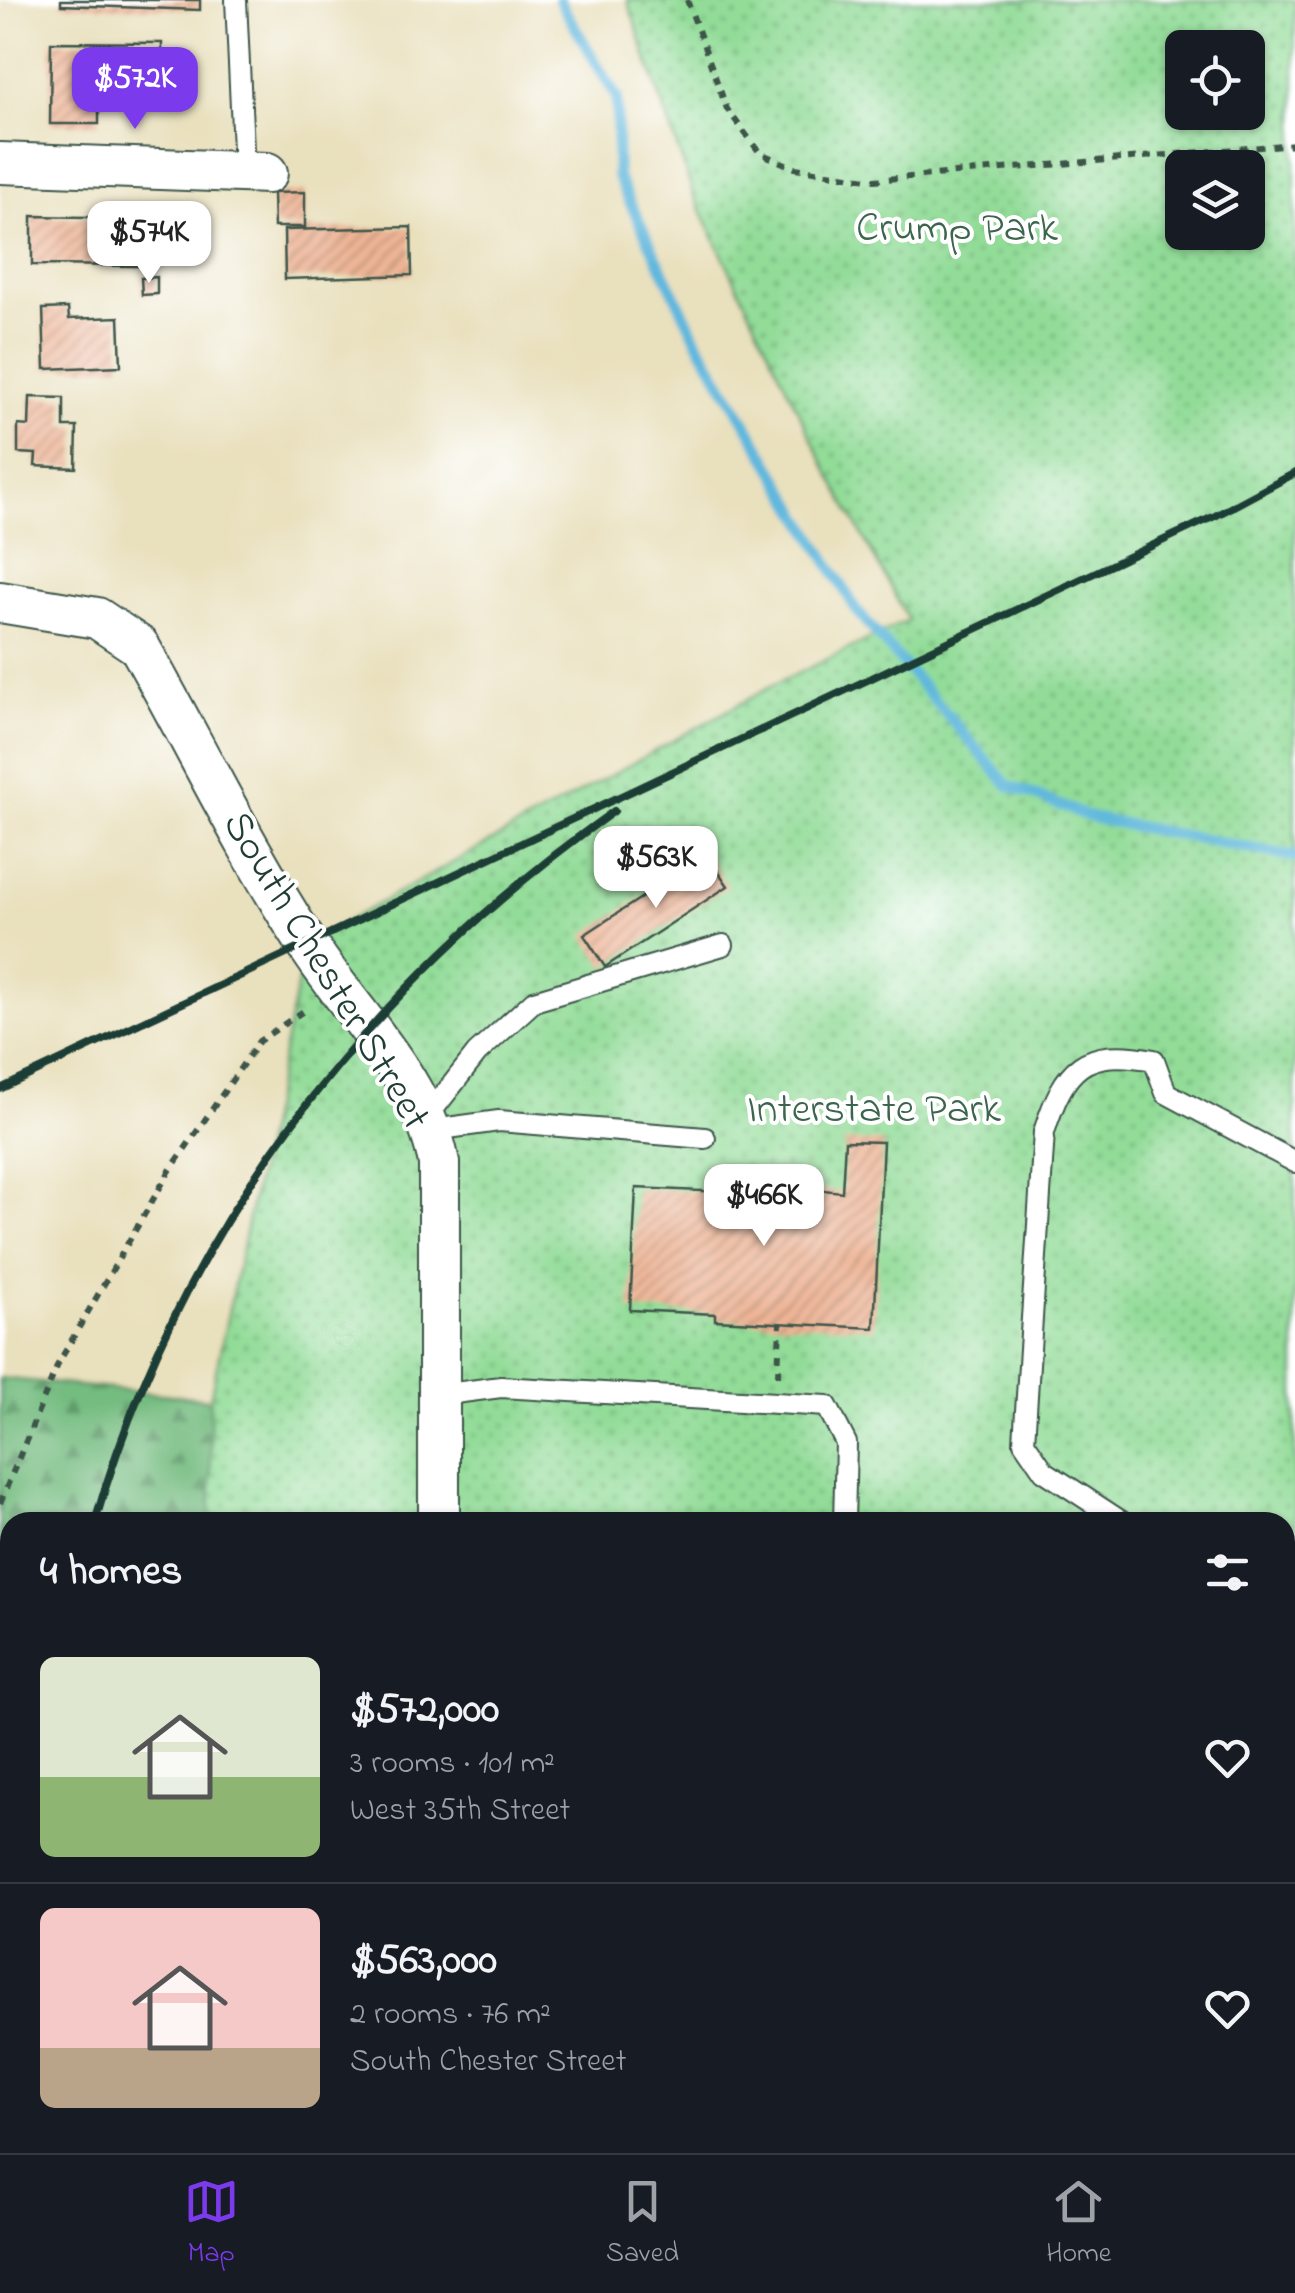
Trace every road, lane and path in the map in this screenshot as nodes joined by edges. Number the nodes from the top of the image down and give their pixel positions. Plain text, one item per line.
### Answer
1 (236, 0) edge
2 (687, 0) edge
3 (1295, 144) edge
4 (0, 163) edge
5 (256, 172) joint
6 (0, 602) edge
7 (723, 945) dead end
8 (340, 991) junction
9 (430, 1124) junction
10 (705, 1138) dead end
11 (1295, 1162) edge
12 (780, 1323) dead end
13 (439, 1395) junction
14 (777, 1401) junction
15 (0, 1502) edge
16 (439, 1512) edge
17 (844, 1512) edge
18 (1106, 1512) edge

1 - 5 lane
2 - 3 path
4 - 5 street
6 - 8 street, South Chester Street
7 - 9 lane
8 - 9 street, South Chester Street
8 - 15 path
9 - 10 lane
9 - 13 street, South Chester Street
11 - 18 lane
12 - 14 path
13 - 14 lane
13 - 16 street, South Chester Street
14 - 17 lane

